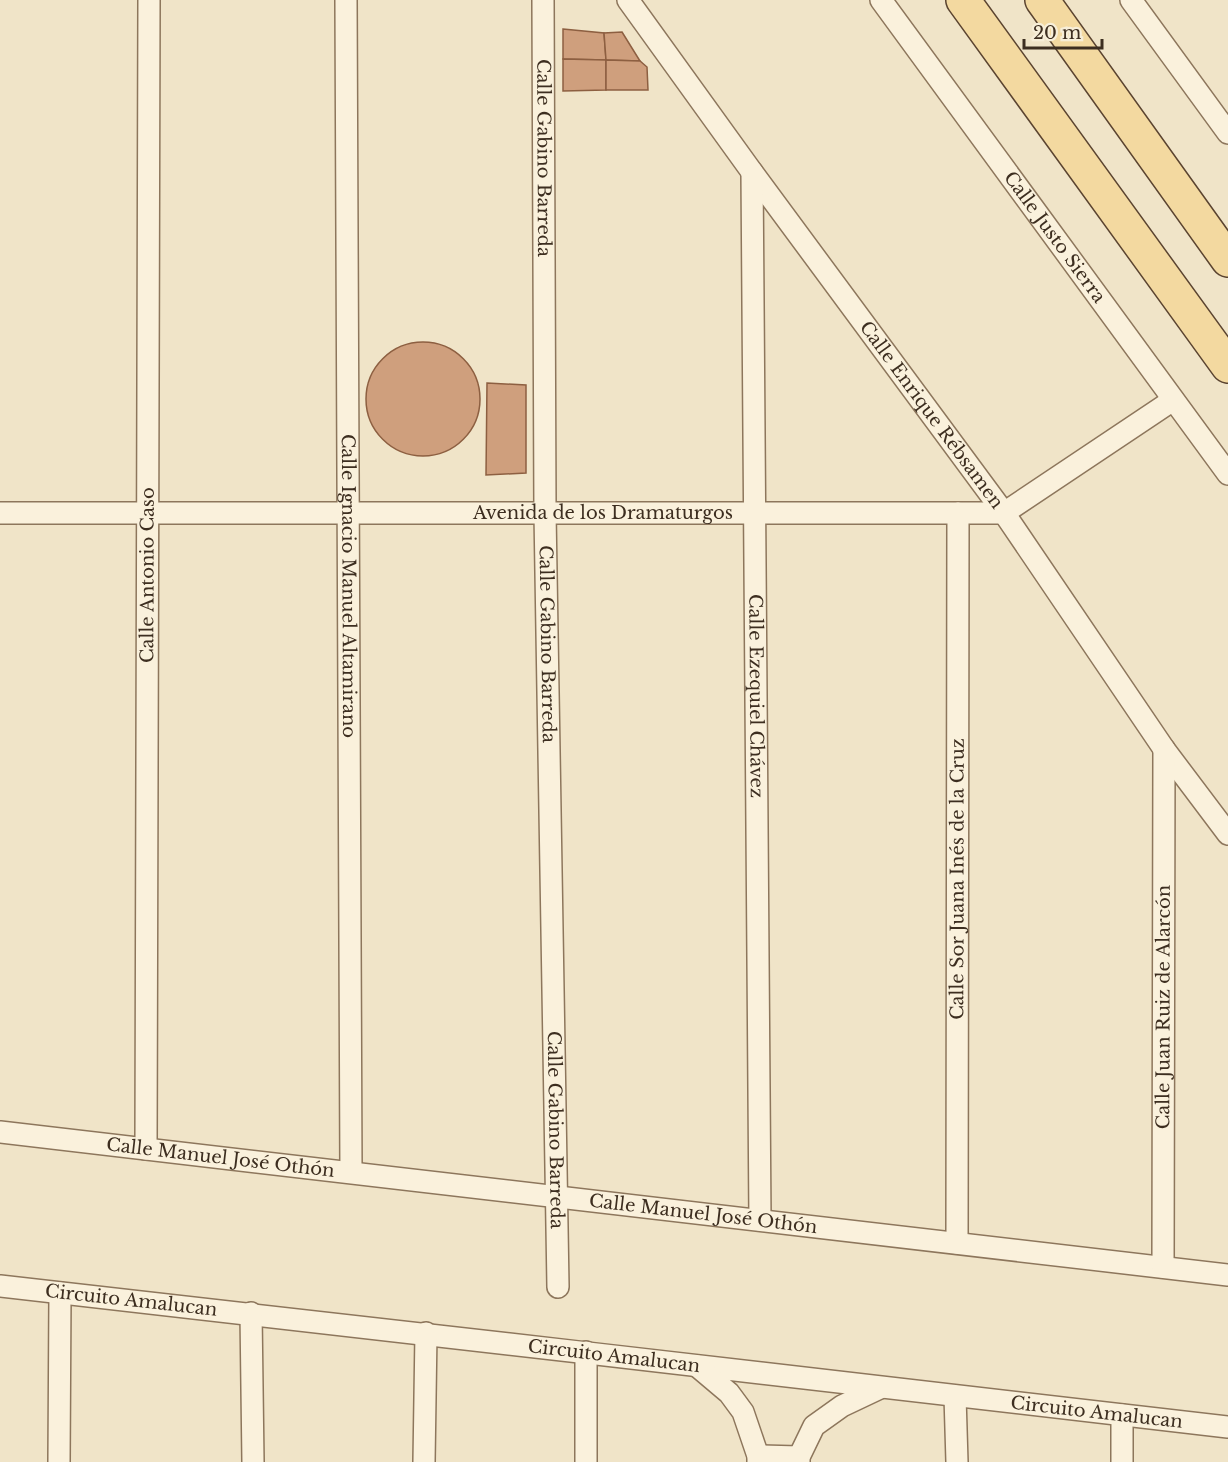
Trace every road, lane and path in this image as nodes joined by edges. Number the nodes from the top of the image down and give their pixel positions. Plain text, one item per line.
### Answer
1 (149, 0) edge
2 (346, 0) edge
3 (543, 0) edge
4 (628, 0) edge
5 (881, 0) edge
6 (963, 0) edge
7 (1042, 0) edge
8 (1131, 0) edge
9 (1228, 133) edge
10 (752, 172) junction
11 (1228, 260) edge
12 (1228, 366) edge
13 (1173, 400) junction
14 (1228, 474) edge
15 (0, 513) edge
16 (147, 513) junction
17 (348, 513) junction
18 (545, 513) junction
19 (754, 513) junction
20 (957, 513) junction
21 (1004, 513) junction
22 (1164, 749) junction
23 (1228, 834) edge
24 (0, 1132) edge
25 (146, 1149) junction
26 (351, 1172) junction
27 (557, 1196) junction
28 (760, 1220) junction
29 (957, 1243) junction
30 (1163, 1267) junction
31 (1228, 1275) edge
32 (0, 1287) edge
33 (558, 1287) dead end
34 (60, 1293) junction
35 (251, 1313) junction
36 (426, 1334) junction
37 (586, 1352) junction
38 (696, 1366) junction
39 (880, 1388) junction
40 (955, 1396) junction
41 (1122, 1415) junction
42 (1228, 1426) edge
43 (758, 1459) edge
44 (799, 1460) edge
45 (59, 1462) edge
46 (253, 1462) edge
47 (424, 1462) edge
48 (586, 1462) edge
49 (957, 1462) edge
50 (1122, 1462) edge

1 - 16 street, Calle Antonio Caso
2 - 17 street, Calle Ignacio Manuel Altamirano
3 - 18 street, Calle Gabino Barreda
4 - 10 street, Calle Enrique Rébsamen
5 - 13 street, Calle Justo Sierra
6 - 12 main road
7 - 11 main road
8 - 9 street
10 - 19 street, Calle Ezequiel Chávez
10 - 21 street, Calle Enrique Rébsamen
13 - 14 street, Calle Justo Sierra
13 - 21 street
15 - 16 street, Avenida de los Dramaturgos
16 - 17 street, Avenida de los Dramaturgos
16 - 25 street, Calle Antonio Caso
17 - 18 street, Avenida de los Dramaturgos
17 - 26 street, Calle Ignacio Manuel Altamirano
18 - 19 street, Avenida de los Dramaturgos
18 - 27 street, Calle Gabino Barreda
19 - 20 street, Avenida de los Dramaturgos
19 - 28 street, Calle Ezequiel Chávez
20 - 21 street, Avenida de los Dramaturgos
20 - 29 street, Calle Sor Juana Inés de la Cruz
21 - 22 street, Calle Enrique Rébsamen
22 - 23 street, Calle Enrique Rébsamen
22 - 30 street, Calle Juan Ruiz de Alarcón
24 - 25 street, Calle Manuel José Othón
25 - 26 street, Calle Manuel José Othón
26 - 27 street, Calle Manuel José Othón
27 - 28 street, Calle Manuel José Othón
27 - 33 street, Calle Gabino Barreda
28 - 29 street, Calle Manuel José Othón
29 - 30 street, Calle Manuel José Othón
30 - 31 street, Calle Manuel José Othón
32 - 34 street, Circuito Amalucan
34 - 35 street, Circuito Amalucan
34 - 45 street
35 - 36 street, Circuito Amalucan
35 - 46 street
36 - 37 street, Circuito Amalucan
36 - 47 street
37 - 38 street, Circuito Amalucan
37 - 48 street
38 - 39 street, Circuito Amalucan
38 - 43 street
39 - 40 street, Circuito Amalucan
39 - 44 street
40 - 41 street, Circuito Amalucan
40 - 49 street
41 - 42 street, Circuito Amalucan
41 - 50 street
43 - 44 street

